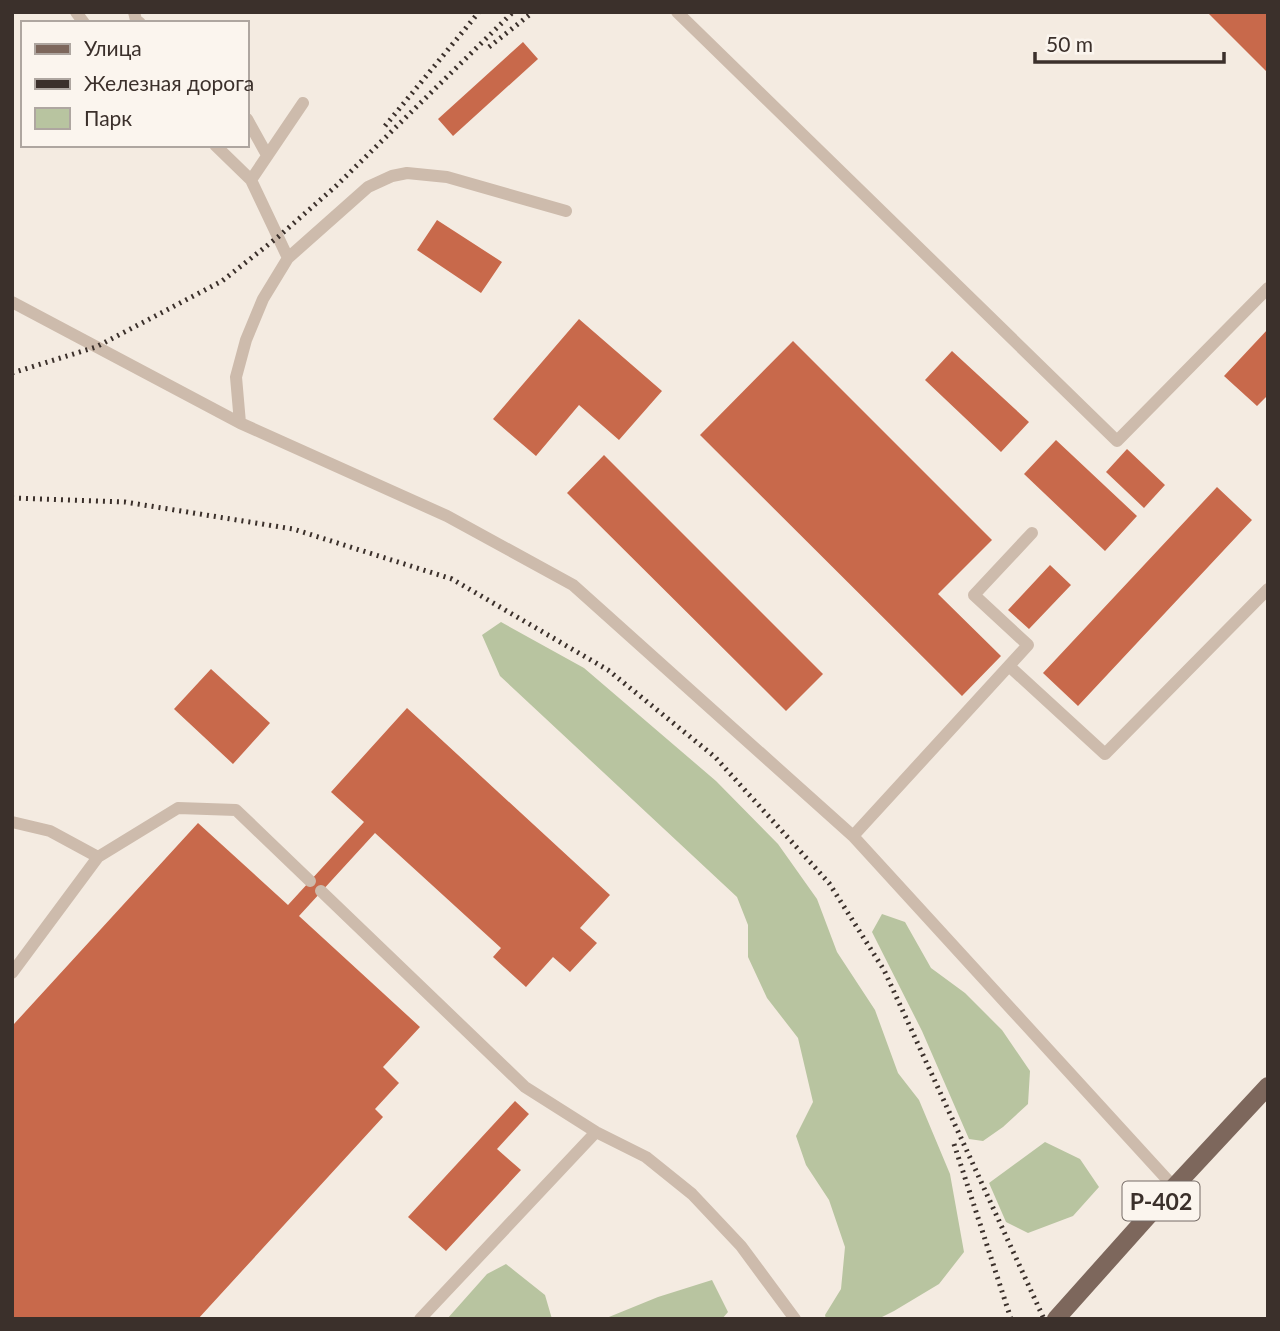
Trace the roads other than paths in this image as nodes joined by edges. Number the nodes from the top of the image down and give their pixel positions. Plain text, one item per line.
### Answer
1 (677, 12) edge
2 (303, 103) dead end
3 (248, 121) edge
4 (217, 147) edge
5 (267, 155) junction
6 (251, 180) junction
7 (566, 211) dead end
8 (288, 258) junction
9 (1268, 288) edge
10 (12, 302) edge
11 (240, 423) junction
12 (1032, 533) dead end
13 (1268, 589) edge
14 (1009, 666) junction
15 (12, 822) edge
16 (853, 836) junction
17 (98, 857) junction
18 (310, 881) dead end
19 (321, 891) dead end
20 (12, 973) edge
21 (1268, 1086) edge
22 (596, 1132) junction
23 (1174, 1187) junction
24 (420, 1319) edge
25 (795, 1319) edge
26 (1056, 1319) edge

1 - 9 lane
2 - 5 lane
3 - 5 lane
4 - 6 lane
5 - 6 lane
6 - 8 lane
7 - 8 lane
8 - 11 lane
10 - 11 lane
11 - 16 lane
12 - 14 lane
13 - 14 lane
14 - 16 lane
15 - 17 lane
16 - 23 lane
17 - 18 lane
17 - 20 lane
19 - 22 lane
21 - 23 main road, Р-402
22 - 24 lane
22 - 25 lane
23 - 26 main road, Р-402

